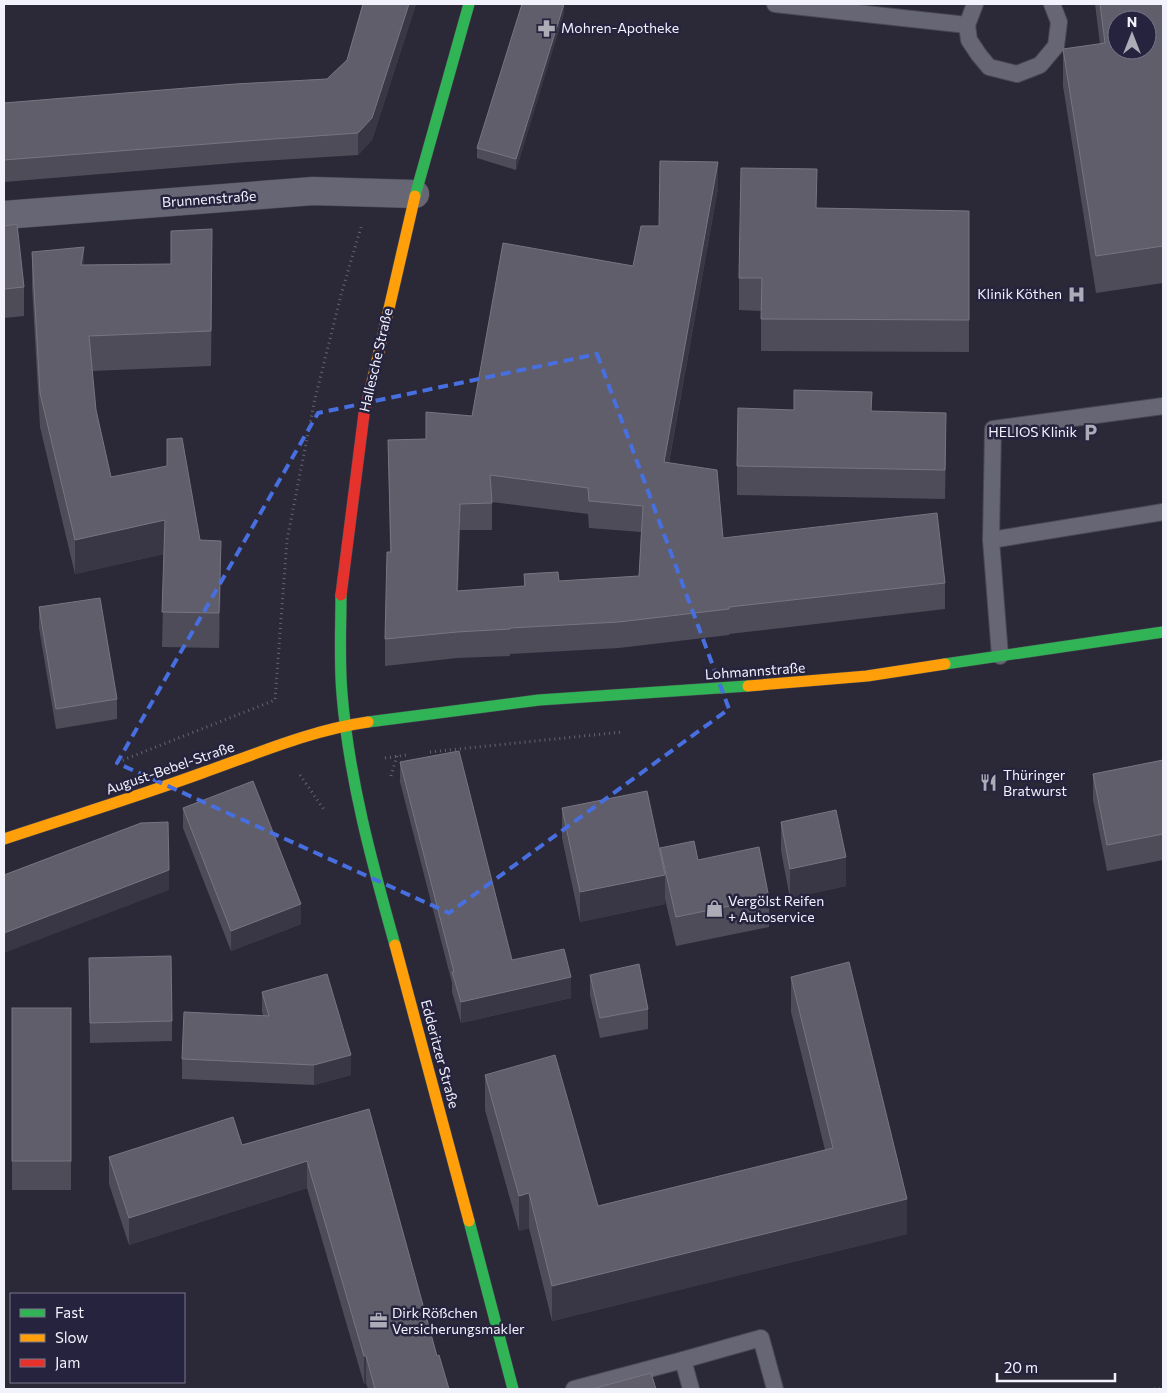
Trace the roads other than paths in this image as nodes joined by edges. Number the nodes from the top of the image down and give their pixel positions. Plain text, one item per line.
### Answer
1 (469, 4) edge
2 (775, 4) edge
3 (975, 4) edge
4 (1052, 4) edge
5 (967, 25) junction
6 (415, 194) junction
7 (4, 215) edge
8 (1163, 406) edge
9 (1163, 512) edge
10 (991, 540) junction
11 (1163, 632) edge
12 (1000, 656) junction
13 (346, 725) junction
14 (4, 838) edge
15 (683, 1360) junction
16 (513, 1389) edge
17 (574, 1389) edge
18 (691, 1389) edge
19 (775, 1389) edge

1 - 6 street, Hallesche Straße
2 - 5 lane
3 - 5 lane
4 - 5 lane
6 - 7 street, Brunnenstraße
6 - 13 street, Hallesche Straße
8 - 10 lane
9 - 10 lane
10 - 12 lane
11 - 12 street, Lohmannstraße
12 - 13 street, Lohmannstraße
13 - 14 street, August-Bebel-Straße
13 - 16 street, Edderitzer Straße
15 - 17 lane
15 - 18 lane
15 - 19 lane

